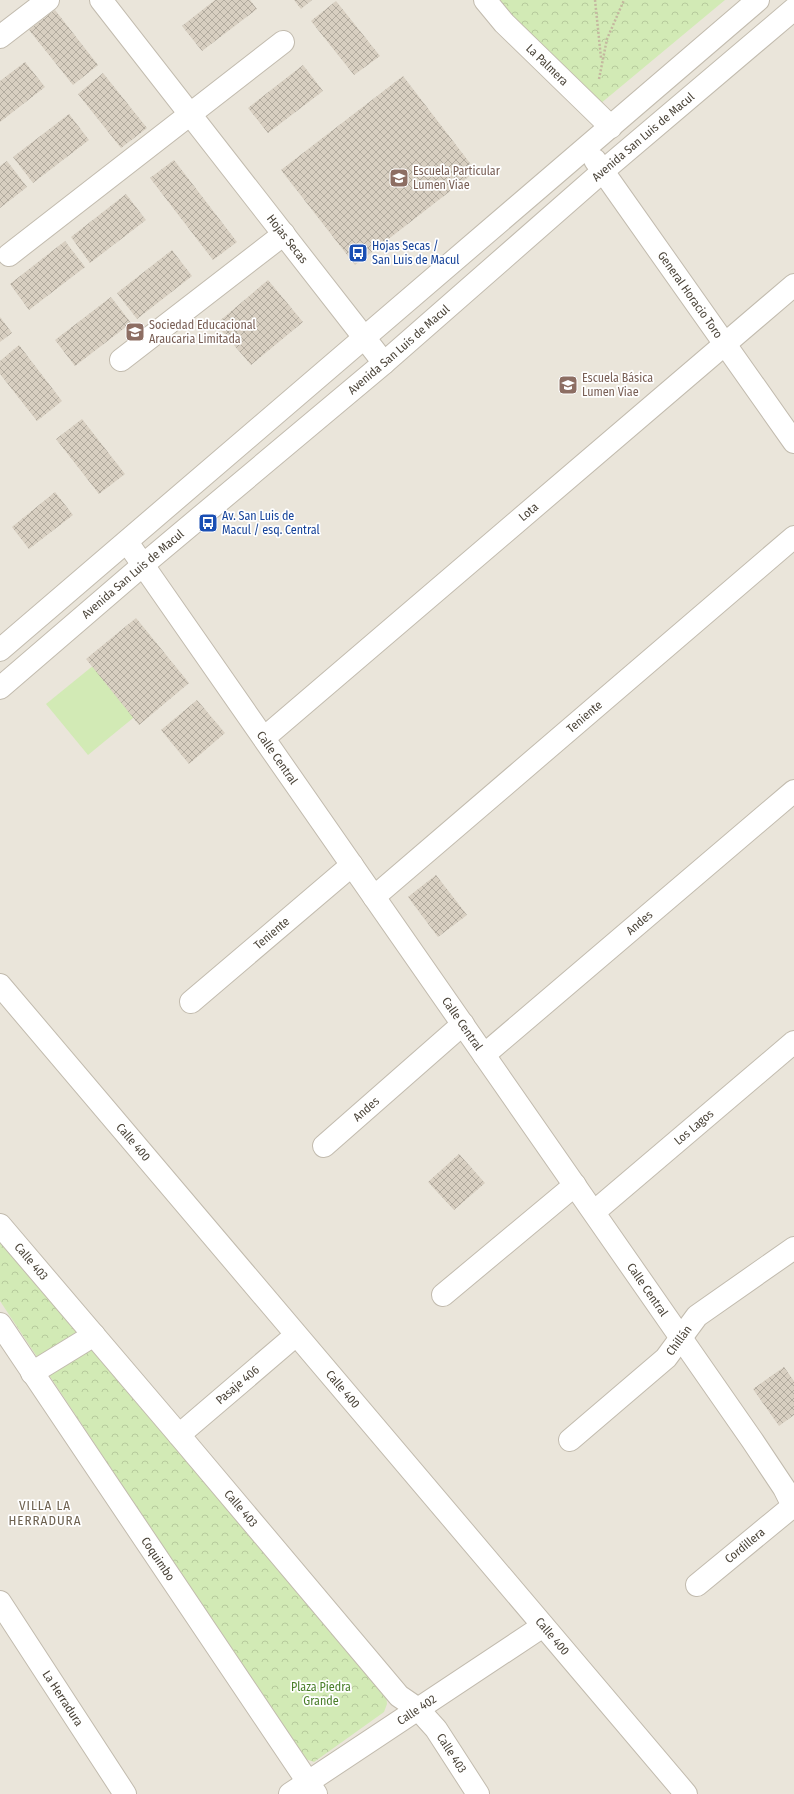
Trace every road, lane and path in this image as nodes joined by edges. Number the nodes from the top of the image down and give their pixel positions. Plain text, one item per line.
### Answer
1 (48, 0) edge
2 (101, 0) edge
3 (485, 0) edge
4 (594, 0) edge
5 (624, 0) edge
6 (758, 0) edge
7 (794, 9) edge
8 (0, 37) edge
9 (283, 42) dead end
10 (602, 60) junction
11 (598, 86) dead end
12 (190, 114) junction
13 (611, 127) junction
14 (587, 148) junction
15 (603, 171) junction
16 (284, 234) junction
17 (9, 255) dead end
18 (794, 285) edge
19 (364, 337) junction
20 (725, 344) junction
21 (121, 360) dead end
22 (384, 363) junction
23 (794, 442) edge
24 (794, 536) edge
25 (127, 542) junction
26 (143, 565) junction
27 (0, 650) edge
28 (0, 688) edge
29 (264, 738) junction
30 (794, 791) edge
31 (352, 865) junction
32 (374, 897) junction
33 (0, 986) edge
34 (191, 1002) dead end
35 (463, 1024) junction
36 (794, 1042) edge
37 (484, 1055) junction
38 (324, 1146) dead end
39 (575, 1185) junction
40 (594, 1212) junction
41 (0, 1225) edge
42 (794, 1248) edge
43 (443, 1294) dead end
44 (0, 1324) edge
45 (94, 1335) junction
46 (296, 1335) junction
47 (681, 1337) junction
48 (32, 1373) junction
49 (180, 1435) junction
50 (570, 1440) dead end
51 (791, 1496) edge
52 (697, 1585) dead end
53 (0, 1602) edge
54 (543, 1626) junction
55 (418, 1709) junction
56 (312, 1788) edge
57 (125, 1794) edge
58 (290, 1794) edge
59 (478, 1794) edge
60 (686, 1794) edge

1 - 8 street
2 - 12 street, Hojas Secas
3 - 13 street, La Palmera
4 - 10 path
5 - 10 path
6 - 13 street
7 - 15 street, Avenida San Luis de Macul
9 - 12 street
10 - 11 path
12 - 16 street, Hojas Secas
12 - 17 street
13 - 14 street
14 - 15 street, General Horacio Toro
14 - 19 street
15 - 20 street, General Horacio Toro
15 - 22 street, Avenida San Luis de Macul
16 - 19 street, Hojas Secas
16 - 21 street
18 - 20 street, Lota
19 - 22 street, Hojas Secas
19 - 25 street
20 - 23 street, General Horacio Toro
20 - 29 street, Lota
22 - 26 street, Avenida San Luis de Macul
24 - 32 street, Teniente
25 - 26 street, Calle Central
25 - 27 street
26 - 28 street, Avenida San Luis de Macul
26 - 29 street, Calle Central
29 - 31 street, Calle Central
30 - 37 street, Andes
31 - 32 street, Calle Central
31 - 34 street, Teniente
32 - 35 street, Calle Central
33 - 46 street, Calle 400
35 - 37 street, Calle Central
35 - 38 street, Andes
36 - 40 street, Los Lagos
37 - 39 street, Calle Central
39 - 40 street, Calle Central
39 - 43 street
40 - 47 street, Calle Central
41 - 45 street, Calle 403
42 - 47 street, Chillán
44 - 48 street, Coquimbo
45 - 48 street
45 - 49 street, Calle 403
46 - 49 street, Pasaje 406
46 - 54 street, Calle 400
47 - 50 street, Chillán
47 - 51 street, Calle Central
48 - 56 street, Coquimbo
49 - 55 street, Calle 403
51 - 52 street, Cordillera
53 - 57 street, La Herradura
54 - 55 street, Calle 402
54 - 60 street, Calle 400
55 - 56 street, Calle 402
55 - 59 street, Calle 403
56 - 58 street, Calle 402

